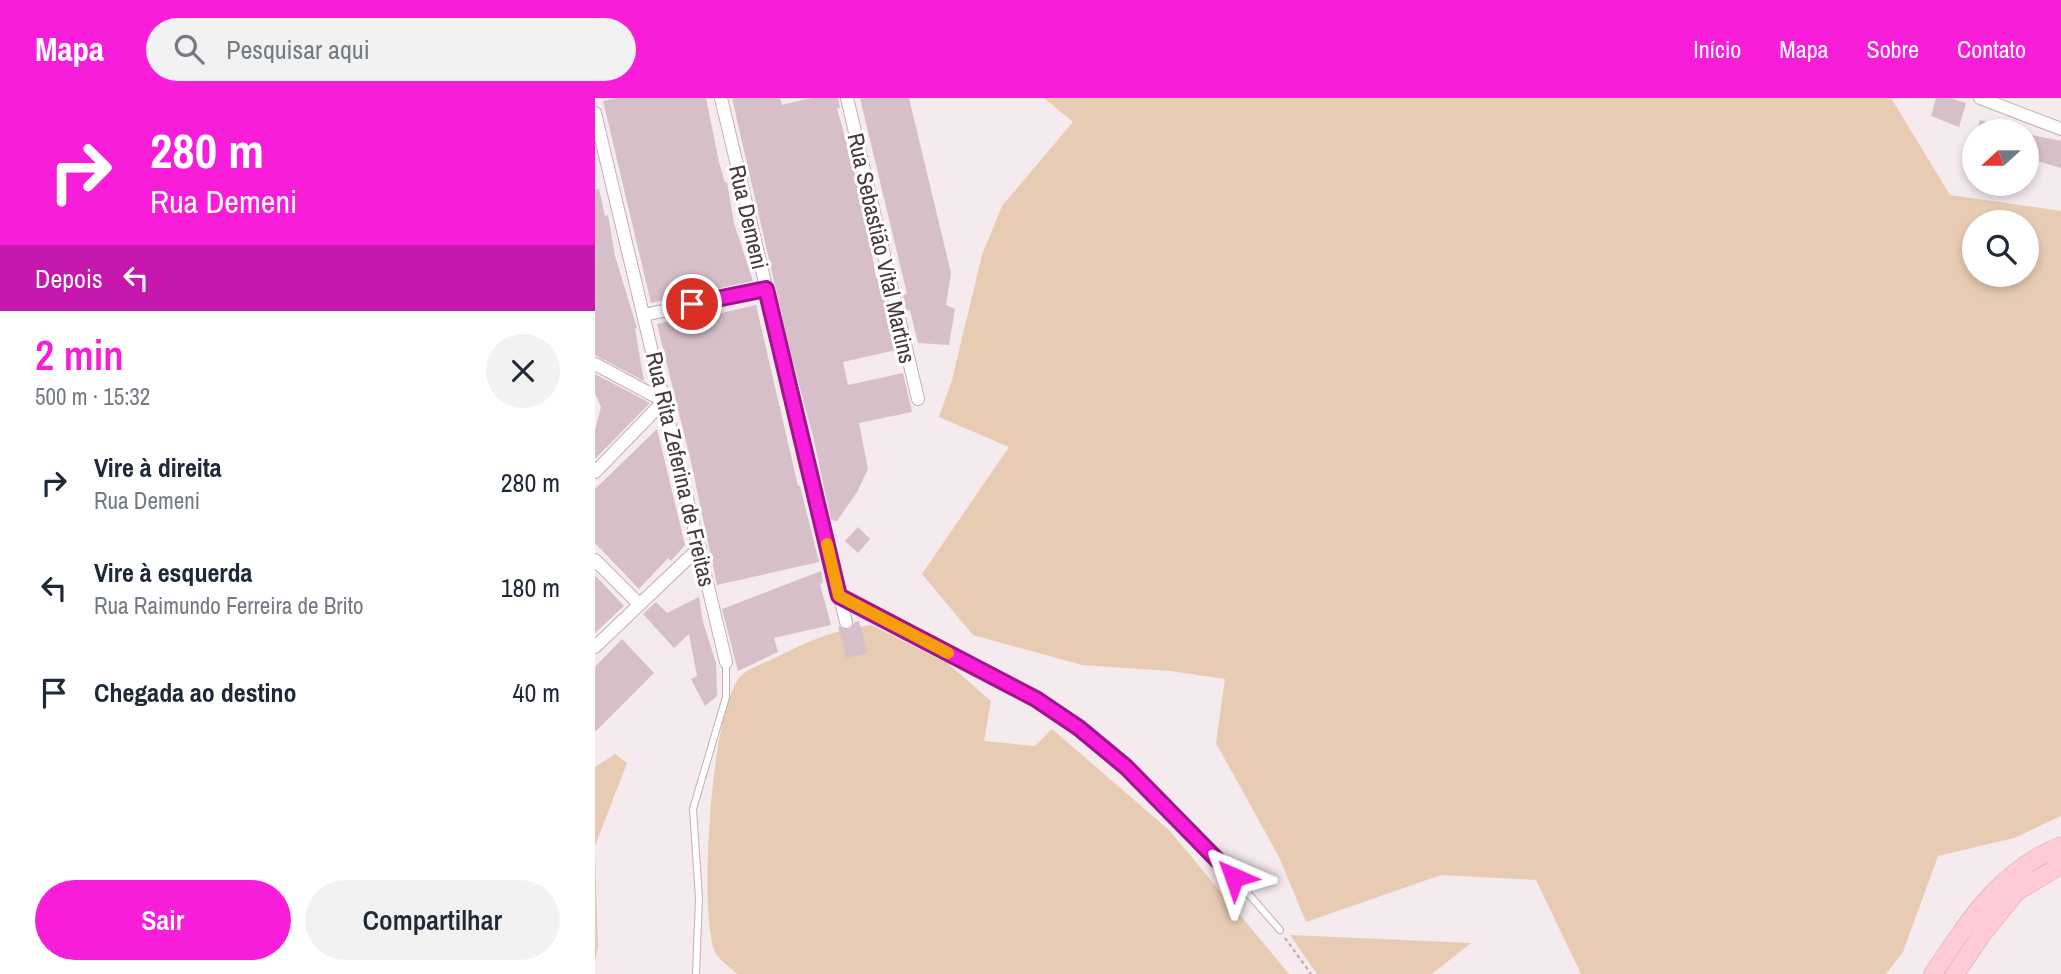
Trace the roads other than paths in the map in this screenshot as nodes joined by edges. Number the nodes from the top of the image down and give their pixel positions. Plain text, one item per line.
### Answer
1 (721, 98) edge
2 (847, 98) edge
3 (1980, 98) edge
4 (595, 113) edge
5 (2061, 129) edge
6 (766, 289) junction
7 (644, 315) junction
8 (595, 364) edge
9 (918, 399) dead end
10 (664, 401) junction
11 (595, 472) edge
12 (700, 547) junction
13 (595, 560) edge
14 (839, 596) junction
15 (638, 603) junction
16 (846, 622) dead end
17 (595, 647) edge
18 (726, 662) joint
19 (2061, 846) edge
20 (2061, 865) edge
21 (1280, 930) road end
22 (696, 974) edge
23 (1933, 974) edge
24 (1955, 974) edge

1 - 6 street, Rua Demeni
2 - 9 street, Rua Sebastião Vital Martins
3 - 5 street
4 - 7 street, Rua Rita Zeferina de Freitas
6 - 7 street
6 - 14 street, Rua Demeni
7 - 10 street, Rua Rita Zeferina de Freitas
8 - 10 street
10 - 11 street
10 - 12 street, Rua Rita Zeferina de Freitas
12 - 15 street
12 - 18 street, Rua Rita Zeferina de Freitas
13 - 15 street
14 - 16 street, Rua Demeni
14 - 21 lane
15 - 17 street
18 - 22 lane
19 - 23 main road
20 - 24 main road

